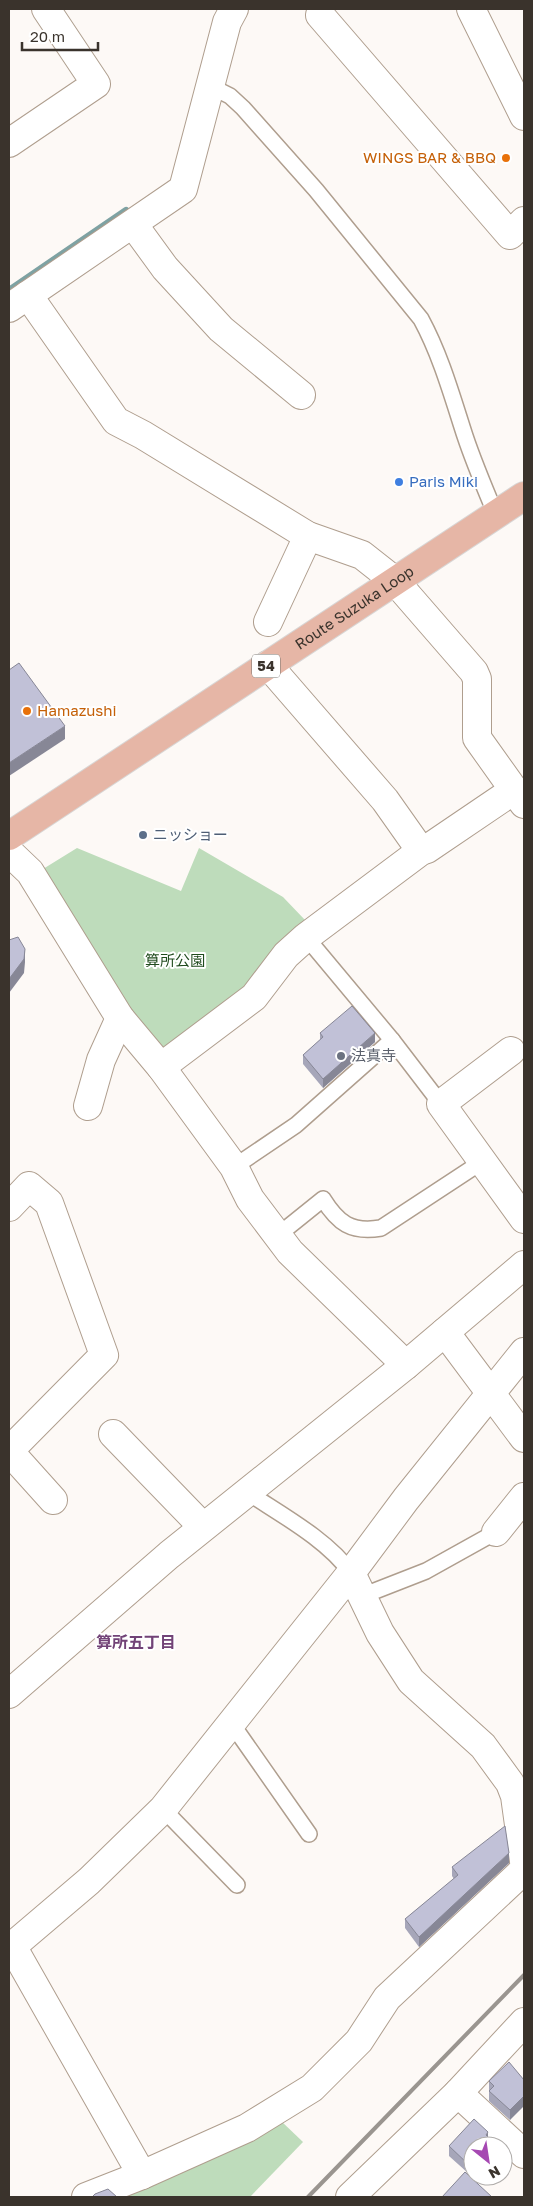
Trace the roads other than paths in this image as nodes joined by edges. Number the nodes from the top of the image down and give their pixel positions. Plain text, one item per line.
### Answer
1 (46, 9) edge
2 (234, 9) edge
3 (471, 9) edge
4 (320, 15) dead end
5 (210, 86) junction
6 (524, 116) edge
7 (9, 142) edge
8 (524, 221) edge
9 (133, 224) junction
10 (19, 302) edge
11 (301, 395) dead end
12 (524, 496) edge
13 (496, 515) junction
14 (308, 536) junction
15 (395, 580) junction
16 (268, 622) dead end
17 (268, 665) junction
18 (519, 797) edge
19 (9, 836) edge
20 (420, 851) junction
21 (9, 852) edge
22 (306, 936) junction
23 (120, 1018) junction
24 (392, 1040) junction
25 (511, 1051) dead end
26 (161, 1067) junction
27 (441, 1104) junction
28 (88, 1106) dead end
29 (483, 1161) junction
30 (234, 1167) junction
31 (9, 1207) edge
32 (524, 1219) edge
33 (277, 1236) junction
34 (524, 1265) edge
35 (445, 1332) junction
36 (524, 1352) edge
37 (406, 1366) junction
38 (491, 1393) junction
39 (113, 1434) dead end
40 (524, 1438) edge
41 (9, 1451) edge
42 (247, 1492) junction
43 (524, 1497) edge
44 (53, 1500) dead end
45 (203, 1527) junction
46 (496, 1532) joint
47 (356, 1585) junction
48 (9, 1694) edge
49 (232, 1724) junction
50 (163, 1808) junction
51 (309, 1834) dead end
52 (524, 1861) edge
53 (524, 1870) edge
54 (237, 1885) dead end
55 (10, 1948) edge
56 (524, 2022) edge
57 (458, 2092) junction
58 (524, 2154) edge
59 (142, 2175) junction
60 (86, 2197) edge
61 (350, 2197) edge

1 - 7 street
2 - 5 street
3 - 6 street
4 - 8 street
5 - 9 street
5 - 13 lane
9 - 10 street
9 - 11 street
10 - 14 street
12 - 13 main road, Route Suzuka Loop / 54
13 - 15 main road, Route Suzuka Loop / 54
14 - 15 street
14 - 16 street
15 - 17 main road, Route Suzuka Loop / 54
15 - 18 street
17 - 19 main road, Route Suzuka Loop / 54
17 - 20 street
18 - 20 street
20 - 22 street
21 - 23 street
22 - 24 lane
22 - 26 street
23 - 26 street
23 - 28 street
24 - 27 lane
24 - 30 lane
25 - 27 street
26 - 30 street
27 - 29 street
29 - 32 street
29 - 33 lane
30 - 33 street
31 - 41 street
33 - 37 street
34 - 35 street
35 - 37 street
35 - 38 street
36 - 38 street
37 - 42 street
38 - 40 street
38 - 47 street
39 - 45 street
41 - 44 street
42 - 45 street
42 - 47 lane
43 - 46 street
45 - 48 street
46 - 47 lane
47 - 49 street
47 - 52 street
49 - 50 street
49 - 51 lane
50 - 54 lane
50 - 55 street
53 - 59 street
55 - 59 street
56 - 57 street
57 - 58 street
57 - 61 street
59 - 60 street

